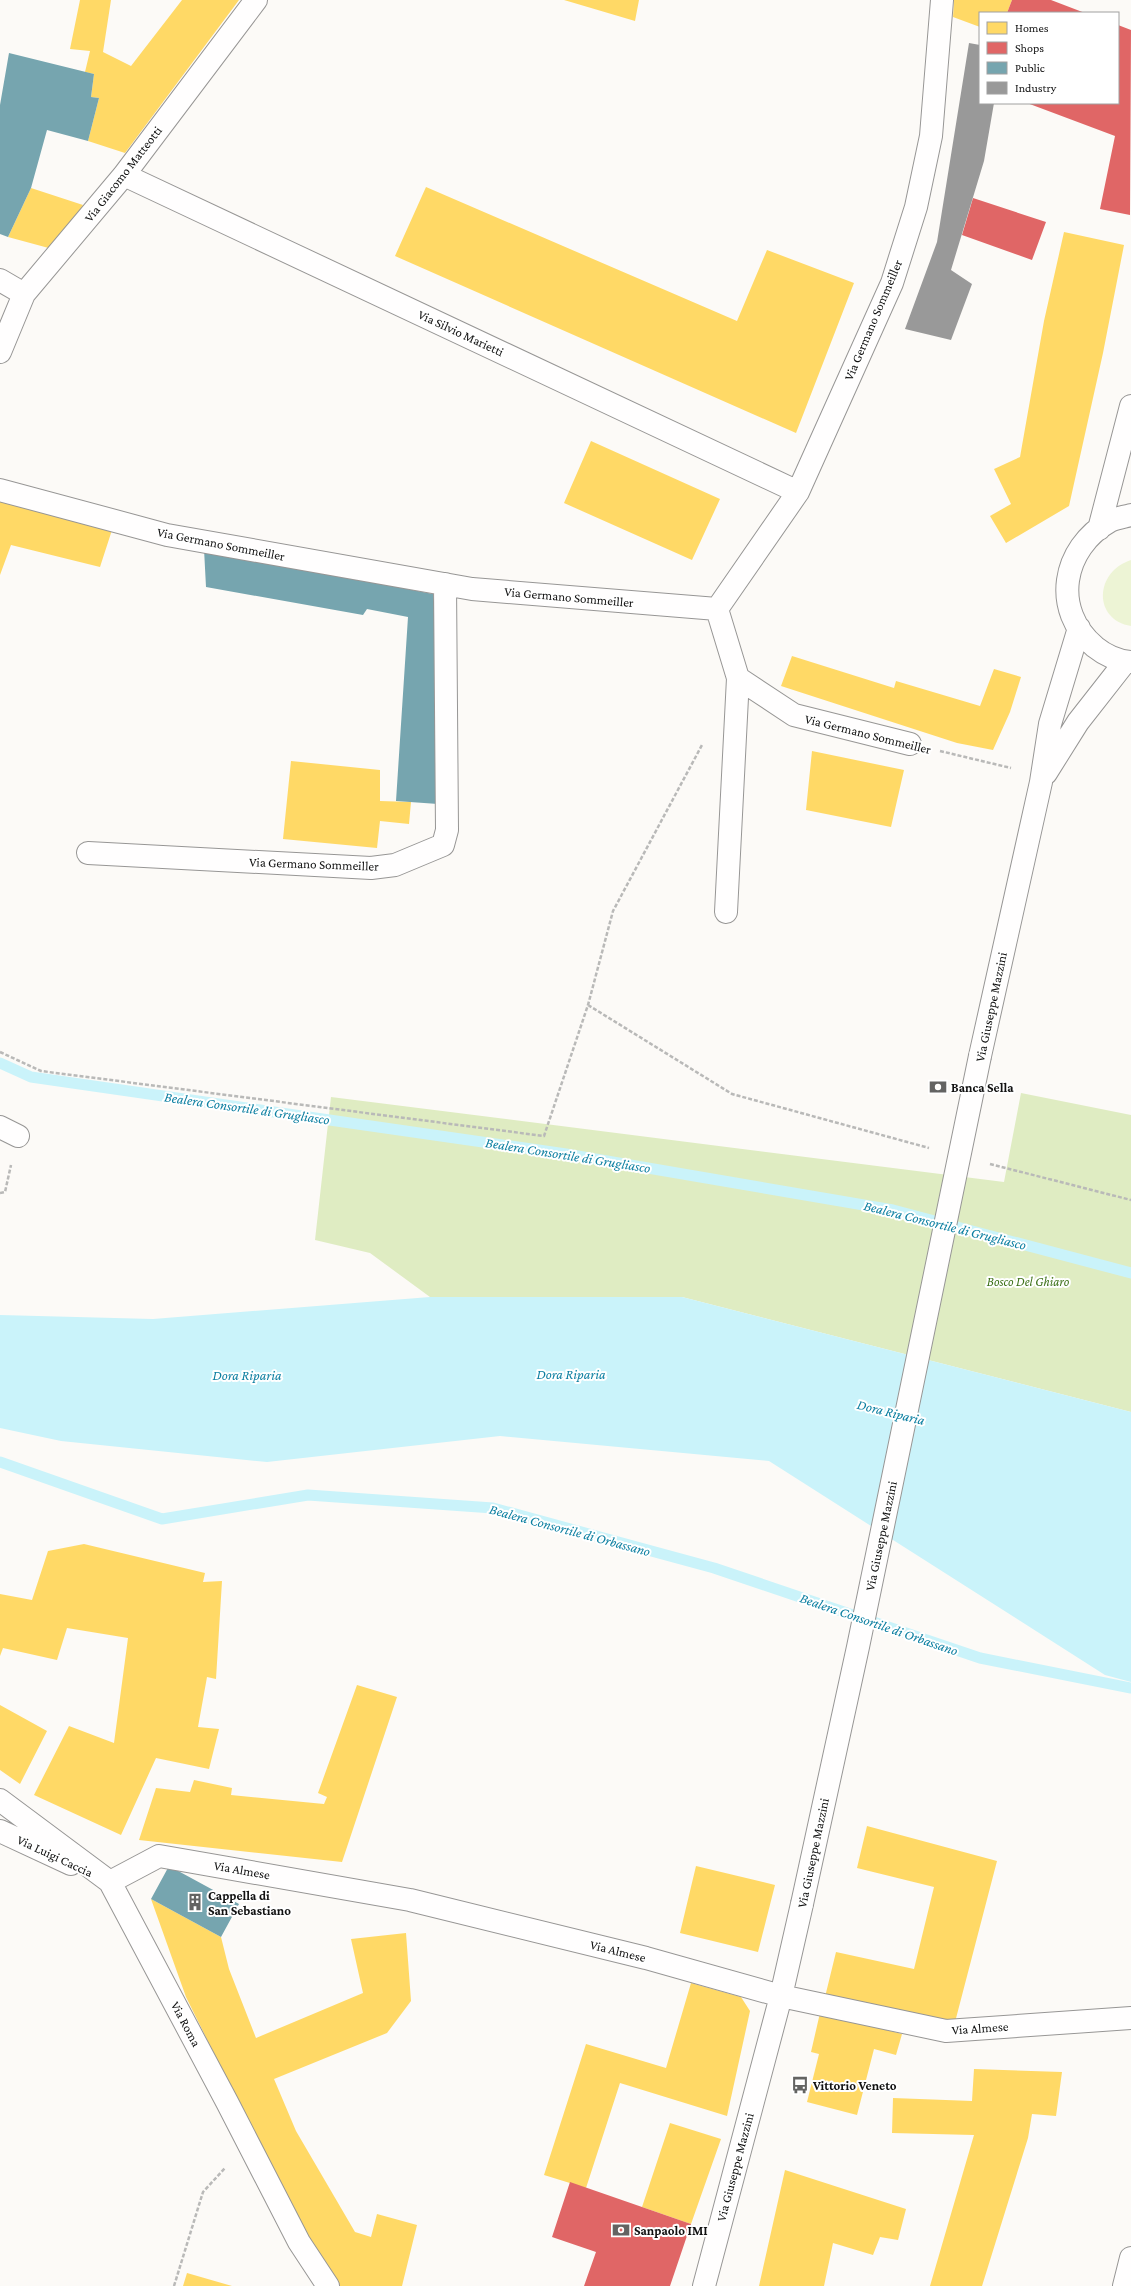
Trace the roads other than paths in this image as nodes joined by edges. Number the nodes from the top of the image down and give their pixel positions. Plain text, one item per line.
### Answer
1 (256, 0) edge
2 (942, 0) edge
3 (124, 175) junction
4 (0, 280) edge
5 (24, 294) junction
6 (0, 352) edge
7 (1131, 406) edge
8 (0, 490) edge
9 (798, 492) junction
10 (1131, 515) edge
11 (1099, 529) junction
12 (445, 584) junction
13 (717, 609) junction
14 (1079, 628) junction
15 (1128, 662) edge
16 (738, 678) junction
17 (910, 744) road end
18 (1041, 782) junction
19 (88, 853) dead end
20 (726, 912) dead end
21 (0, 1800) edge
22 (0, 1831) edge
23 (110, 1882) junction
24 (781, 1996) junction
25 (1131, 2018) edge
26 (1131, 2258) edge
27 (328, 2286) edge
28 (704, 2286) edge
29 (1124, 2286) edge

1 - 3 street, Via Giacomo Matteotti
2 - 9 street, Via Germano Sommeiller
3 - 5 street, Via Giacomo Matteotti
3 - 9 street, Via Silvio Marietti
4 - 5 street
5 - 6 street, Via Giacomo Matteotti
7 - 11 street
8 - 12 street, Via Germano Sommeiller
9 - 13 street, Via Germano Sommeiller
10 - 11 street, Via Giuseppe Mazzini
11 - 14 street, Via Giuseppe Mazzini
12 - 13 street, Via Germano Sommeiller
12 - 19 street, Via Germano Sommeiller
13 - 16 street
14 - 15 street, Via Giuseppe Mazzini
14 - 18 street, Via Giuseppe Mazzini
15 - 18 street, Via Giuseppe Mazzini
16 - 17 street, Via Germano Sommeiller
16 - 20 street
18 - 24 street, Via Giuseppe Mazzini, bridge
21 - 23 street, Via Roma
22 - 23 street, Via Luigi Caccia
23 - 24 street, Via Almese
23 - 27 street, Via Roma
24 - 25 street, Via Almese
24 - 28 street, Via Giuseppe Mazzini
26 - 29 street

